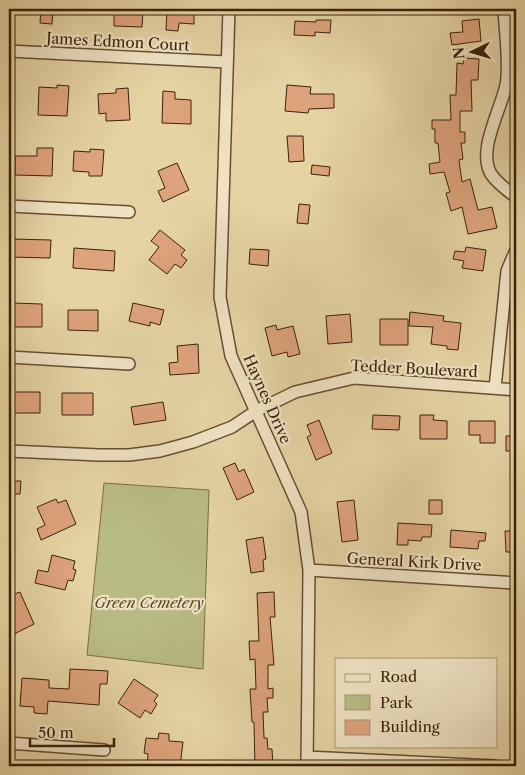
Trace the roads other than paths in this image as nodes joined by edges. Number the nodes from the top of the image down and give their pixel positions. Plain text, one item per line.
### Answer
1 (229, 9) edge
2 (504, 9) edge
3 (9, 51) edge
4 (227, 62) junction
5 (516, 198) edge
6 (9, 206) edge
7 (129, 212) dead end
8 (516, 250) edge
9 (9, 357) edge
10 (129, 364) dead end
11 (495, 388) junction
12 (516, 390) edge
13 (256, 411) junction
14 (9, 451) edge
15 (309, 570) junction
16 (516, 583) edge
17 (9, 743) edge
18 (104, 750) dead end
19 (307, 762) edge
20 (495, 766) edge

1 - 4 street, Haynes Drive
2 - 5 street
3 - 4 street, James Edmon Court
4 - 13 street, Haynes Drive
6 - 7 street
8 - 11 street
9 - 10 street
11 - 12 street, Tedder Boulevard
11 - 13 street, Tedder Boulevard
13 - 14 street, Tedder Boulevard
13 - 15 street, Haynes Drive
15 - 16 street, General Kirk Drive
15 - 19 street, Haynes Drive
17 - 18 street
19 - 20 street

